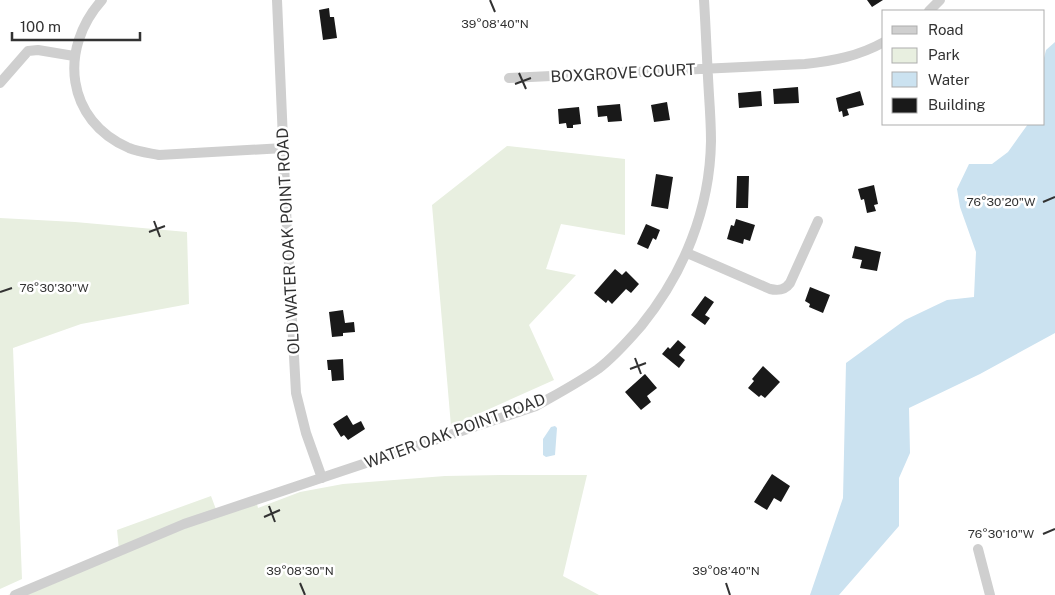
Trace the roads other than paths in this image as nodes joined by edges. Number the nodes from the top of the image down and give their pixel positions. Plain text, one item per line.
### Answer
1 (102, 0) edge
2 (277, 0) edge
3 (704, 0) edge
4 (940, 0) edge
5 (930, 10) edge
6 (882, 43) edge
7 (74, 56) junction
8 (707, 68) junction
9 (509, 78) dead end
10 (0, 83) edge
11 (284, 148) junction
12 (818, 221) dead end
13 (687, 253) junction
14 (322, 478) junction
15 (978, 549) dead end
16 (15, 595) edge
17 (990, 595) edge

1 - 7 street
2 - 11 street, OLD WATER OAK POINT ROAD
3 - 8 street, WATER OAK POINT ROAD
4 - 5 street
6 - 8 street, BOXGROVE COURT
7 - 10 street
7 - 11 street
8 - 9 street, BOXGROVE COURT
8 - 13 street, WATER OAK POINT ROAD
11 - 14 street, OLD WATER OAK POINT ROAD
12 - 13 street
13 - 14 street, WATER OAK POINT ROAD
14 - 16 street, WATER OAK POINT ROAD
15 - 17 street

